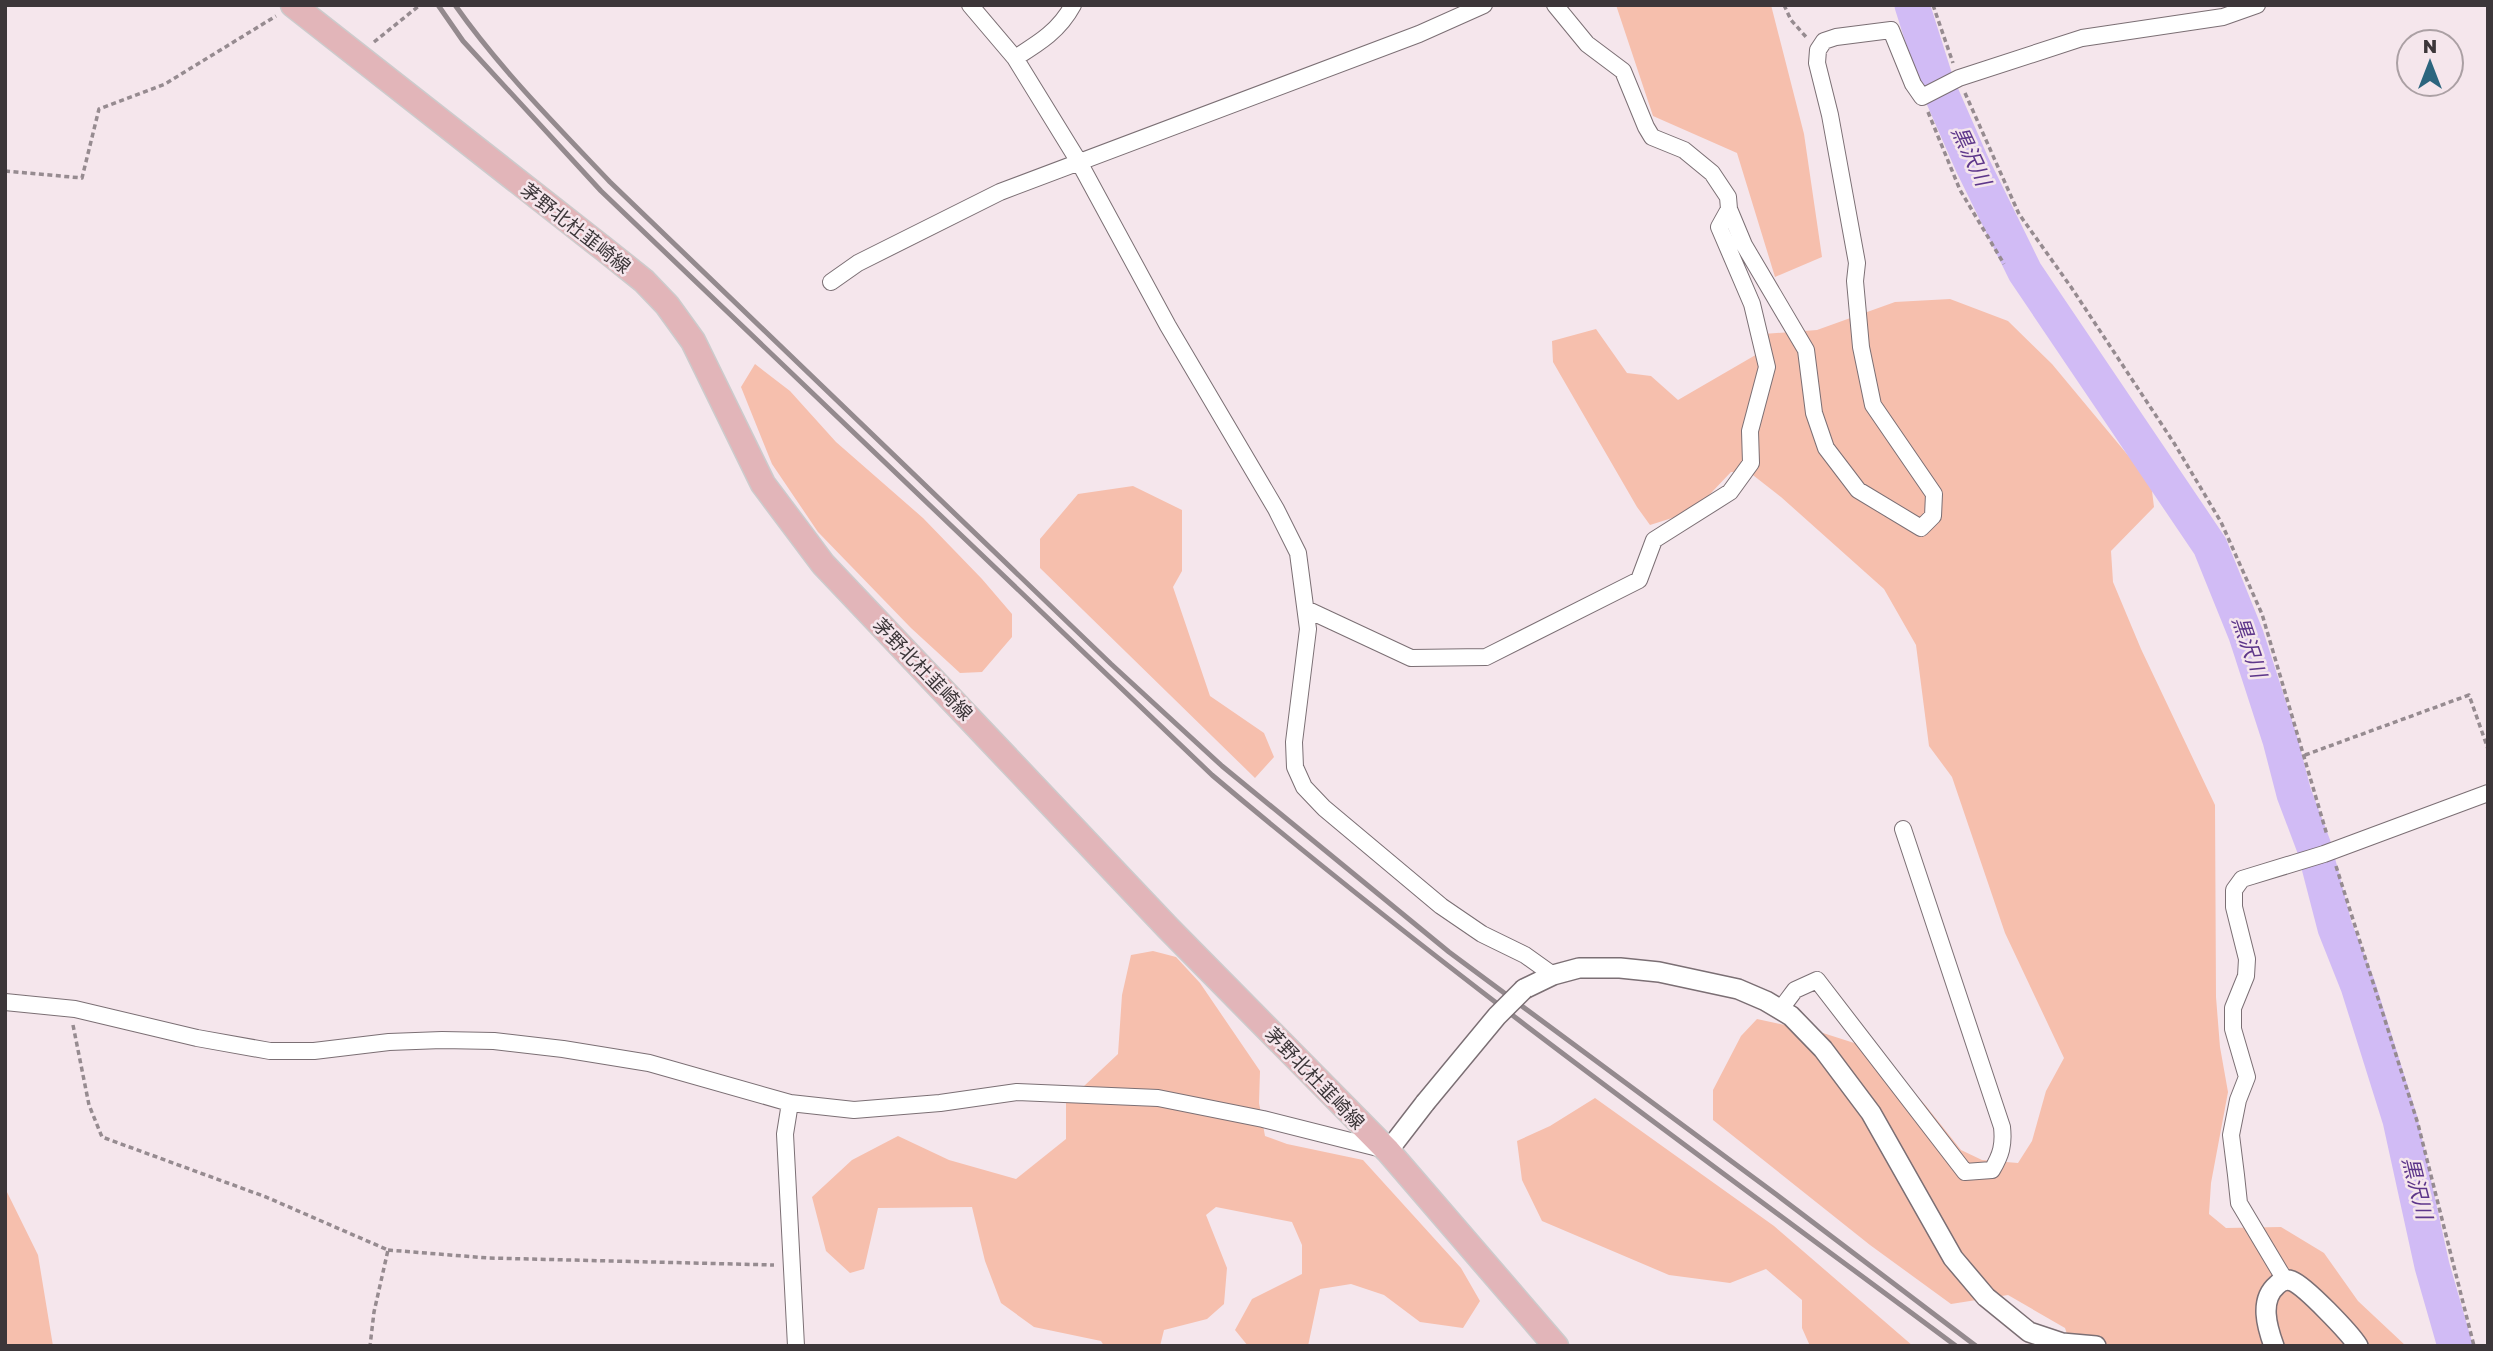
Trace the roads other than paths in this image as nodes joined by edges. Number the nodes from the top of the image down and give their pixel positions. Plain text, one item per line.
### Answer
1 (293, 5) edge
2 (970, 5) edge
3 (1073, 5) edge
4 (1484, 5) edge
5 (1555, 5) edge
6 (2258, 5) edge
7 (1015, 58) junction
8 (1079, 162) junction
9 (1729, 209) junction
10 (831, 282) dead end
11 (1306, 609) junction
12 (2488, 793) edge
13 (1903, 829) dead end
14 (1553, 975) junction
15 (5, 1002) edge
16 (1780, 1010) junction
17 (790, 1103) junction
18 (1388, 1151) junction
19 (2285, 1280) junction
20 (796, 1346) edge
21 (1556, 1346) edge
22 (2096, 1346) edge
23 (2274, 1346) edge
24 (2358, 1346) edge

1 - 18 main road, 茅野北杜韮崎線
2 - 7 street
3 - 7 street
4 - 8 street
5 - 9 street
6 - 9 street
7 - 8 street
8 - 10 street
8 - 11 street
9 - 11 street
11 - 14 street
12 - 19 street
13 - 16 street
14 - 16 street
14 - 18 street, bridge
15 - 17 street
16 - 22 street
17 - 18 street
17 - 20 street
18 - 21 main road, 茅野北杜韮崎線
19 - 23 street
19 - 24 street

